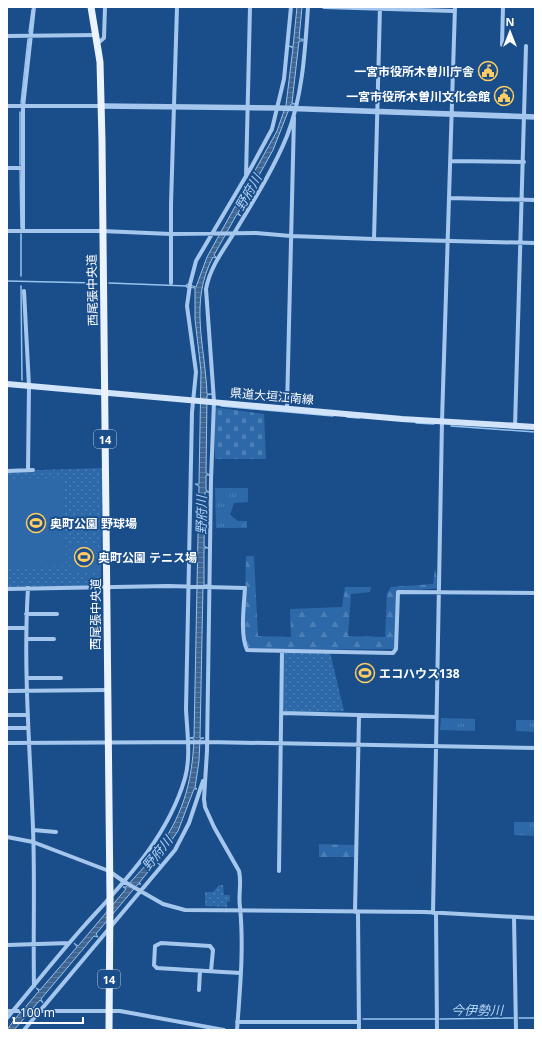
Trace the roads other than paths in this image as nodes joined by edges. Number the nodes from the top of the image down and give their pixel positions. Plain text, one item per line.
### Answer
1 (34, 7) edge
2 (91, 7) edge
3 (105, 7) edge
4 (177, 7) edge
5 (250, 7) edge
6 (291, 7) edge
7 (308, 7) edge
8 (324, 7) edge
9 (503, 7) edge
10 (380, 8) edge
11 (454, 9) edge
12 (97, 35) junction
13 (7, 36) edge
14 (31, 36) junction
15 (98, 44) junction
16 (502, 45) dead end
17 (526, 46) dead end
18 (7, 106) edge
19 (101, 106) junction
20 (23, 107) junction
21 (175, 108) junction
22 (248, 108) junction
23 (278, 108) junction
24 (378, 111) junction
25 (294, 112) junction
26 (452, 114) junction
27 (525, 116) junction
28 (535, 117) edge
29 (451, 161) junction
30 (524, 162) junction
31 (7, 168) edge
32 (22, 168) junction
33 (246, 177) junction
34 (450, 198) junction
35 (523, 199) junction
36 (535, 200) edge
37 (7, 231) edge
38 (23, 231) junction
39 (102, 231) junction
40 (212, 233) junction
41 (233, 233) junction
42 (171, 234) junction
43 (291, 236) junction
44 (374, 239) junction
45 (448, 242) junction
46 (522, 242) junction
47 (535, 243) edge
48 (171, 283) dead end
49 (24, 291) dead end
50 (7, 384) edge
51 (29, 386) junction
52 (105, 392) junction
53 (194, 400) junction
54 (214, 401) junction
55 (287, 408) junction
56 (442, 421) junction
57 (515, 427) junction
58 (535, 427) edge
59 (7, 470) edge
60 (189, 586) junction
61 (210, 586) junction
62 (28, 588) junction
63 (106, 588) junction
64 (7, 589) edge
65 (439, 592) junction
66 (535, 593) edge
67 (26, 614) junction
68 (57, 614) dead end
69 (7, 628) edge
70 (26, 628) junction
71 (26, 639) junction
72 (54, 639) dead end
73 (282, 651) junction
74 (27, 678) junction
75 (60, 678) dead end
76 (107, 690) junction
77 (7, 691) edge
78 (27, 691) junction
79 (281, 713) junction
80 (7, 715) edge
81 (28, 715) junction
82 (359, 716) junction
83 (436, 717) junction
84 (8, 728) edge
85 (28, 728) junction
86 (107, 742) junction
87 (187, 742) junction
88 (207, 742) junction
89 (7, 743) edge
90 (28, 743) junction
91 (280, 744) junction
92 (358, 745) junction
93 (436, 747) junction
94 (535, 748) edge
95 (205, 774) junction
96 (33, 830) junction
97 (56, 832) dead end
98 (7, 837) edge
99 (32, 842) junction
100 (109, 871) junction
101 (279, 871) dead end
102 (123, 881) junction
103 (140, 891) junction
104 (110, 898) junction
105 (240, 910) junction
106 (356, 912) junction
107 (434, 913) junction
108 (514, 917) junction
109 (535, 918) edge
110 (109, 928) junction
111 (69, 943) junction
112 (33, 944) junction
113 (8, 945) edge
114 (200, 971) junction
115 (212, 971) junction
116 (240, 973) junction
117 (34, 986) junction
118 (199, 990) dead end
119 (14, 1010) junction
120 (40, 1010) junction
121 (109, 1010) junction
122 (7, 1011) edge
123 (7, 1018) edge
124 (237, 1022) junction
125 (359, 1022) junction
126 (210, 1029) edge
127 (24, 1030) edge
128 (109, 1030) edge
129 (224, 1030) edge
130 (237, 1030) edge
131 (359, 1030) edge
132 (437, 1030) edge
133 (516, 1030) edge

1 - 14 street
2 - 12 main road, 西尾張中央道 / 14
3 - 15 street
4 - 21 street
5 - 22 street
6 - 23 street
7 - 25 street
8 - 10 street
9 - 16 street
10 - 11 street
10 - 24 street
11 - 26 street
12 - 14 street
12 - 15 main road, 西尾張中央道 / 14
13 - 14 street
14 - 20 street
15 - 19 main road, 西尾張中央道 / 14
17 - 27 street
18 - 20 street
19 - 20 street
19 - 21 street
19 - 39 main road, 西尾張中央道 / 14
20 - 32 street
21 - 22 street
21 - 42 street
22 - 23 street
22 - 33 street
23 - 25 street
23 - 33 street
24 - 25 street
24 - 26 street
24 - 44 street
25 - 41 street
25 - 43 street
26 - 27 street
26 - 29 street
27 - 28 street
27 - 30 street
29 - 30 street
29 - 34 street
30 - 35 street
31 - 32 street
32 - 38 street
33 - 40 street
34 - 35 street
34 - 45 street
35 - 36 street
35 - 46 street
37 - 38 street
38 - 39 street
39 - 42 street
39 - 52 main road, 西尾張中央道 / 14
40 - 41 street
40 - 42 street
40 - 53 street
41 - 43 street
41 - 54 street
42 - 48 street
43 - 44 street
43 - 55 street
44 - 45 street
45 - 46 street
45 - 56 street
46 - 47 street
46 - 57 street
49 - 51 street
50 - 51 main road, 県道大垣江南線
51 - 52 main road, 県道大垣江南線
51 - 59 street
52 - 53 main road, 県道大垣江南線
52 - 63 main road, 西尾張中央道 / 14
53 - 54 main road, 県道大垣江南線
53 - 60 street
54 - 55 main road, 県道大垣江南線
54 - 61 street
55 - 56 main road, 県道大垣江南線
56 - 57 main road, 県道大垣江南線
56 - 65 street
57 - 58 main road, 県道大垣江南線
60 - 61 street
60 - 63 street
60 - 87 street
61 - 73 street
61 - 88 street
62 - 63 street
62 - 64 street
62 - 67 street
63 - 76 main road, 西尾張中央道 / 14
65 - 66 street
65 - 73 street
65 - 83 street
67 - 68 street
67 - 70 street
69 - 70 street
70 - 71 street
71 - 72 street
71 - 74 street
73 - 79 street
74 - 75 street
74 - 78 street
76 - 78 street
76 - 86 main road, 西尾張中央道 / 14
77 - 78 street
78 - 81 street
79 - 82 street
79 - 91 street
80 - 81 street
81 - 85 street
82 - 83 street
82 - 92 street
83 - 93 street
84 - 85 street
85 - 90 street
86 - 87 street
86 - 90 street
86 - 100 main road, 西尾張中央道 / 14
87 - 88 street
87 - 102 street
88 - 91 street
88 - 95 street
89 - 90 street
90 - 96 street
91 - 92 street
91 - 101 street
92 - 93 street
92 - 106 street
93 - 94 street
93 - 107 street
95 - 103 street
95 - 105 street
96 - 97 street
96 - 99 street
98 - 99 street
99 - 100 street
99 - 112 street
100 - 102 street
100 - 104 main road, 西尾張中央道 / 14
102 - 103 street
102 - 104 street
103 - 105 street
103 - 110 street
104 - 110 main road, 西尾張中央道 / 14
104 - 111 street
105 - 106 street
105 - 116 street
106 - 107 street
106 - 125 street
107 - 108 street
107 - 132 street
108 - 109 street
108 - 133 street
110 - 120 street
110 - 121 main road, 西尾張中央道 / 14
111 - 112 street
111 - 117 street
112 - 113 street
112 - 117 street
114 - 115 street
114 - 115 street
114 - 118 street
115 - 116 street
116 - 124 street
117 - 119 street
119 - 120 street
119 - 122 street
119 - 123 street
120 - 121 street
120 - 127 street
121 - 126 street
121 - 128 main road, 西尾張中央道 / 14
124 - 125 street
124 - 130 street
125 - 131 street
126 - 129 street

